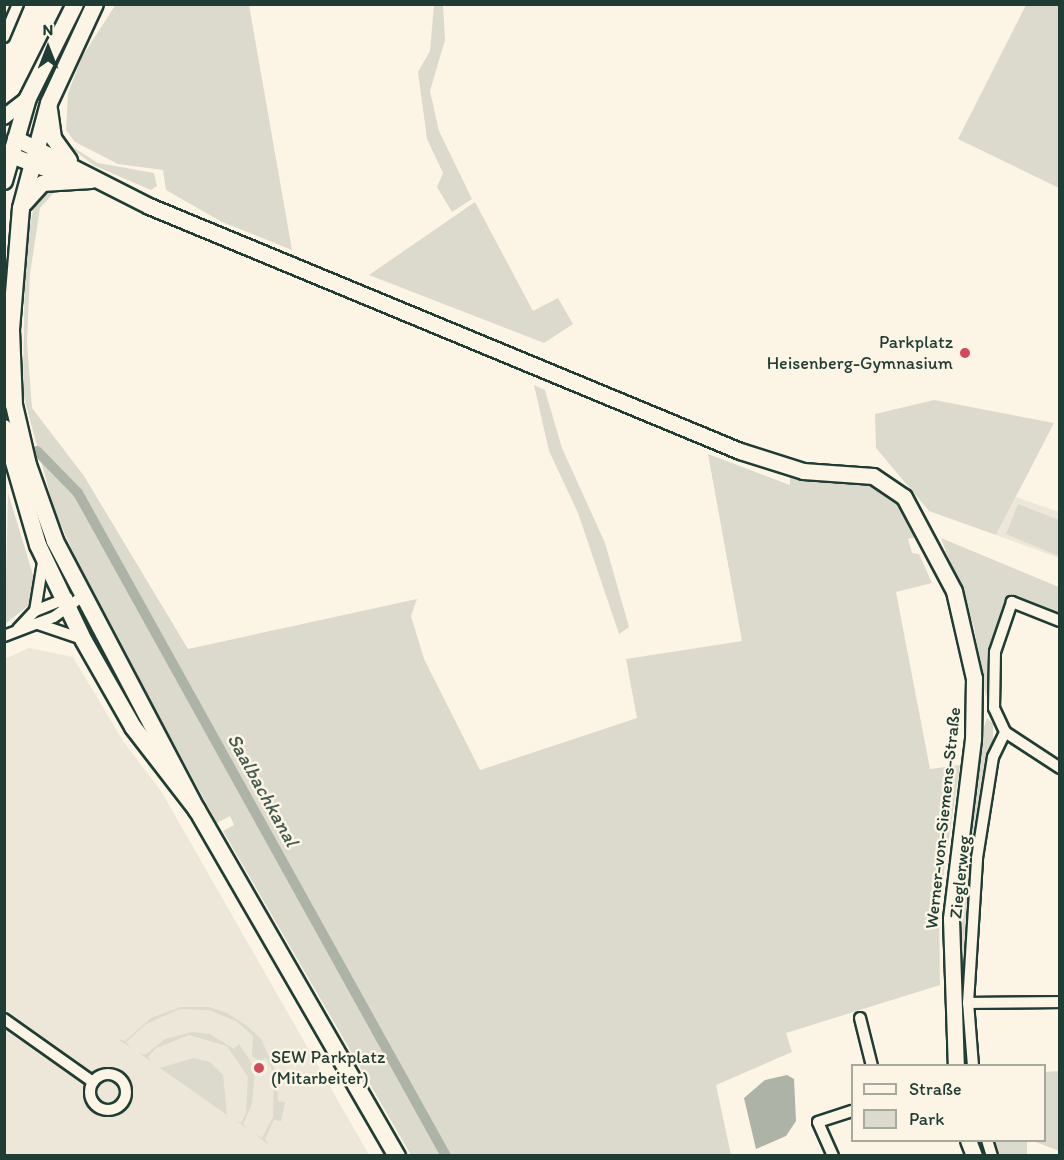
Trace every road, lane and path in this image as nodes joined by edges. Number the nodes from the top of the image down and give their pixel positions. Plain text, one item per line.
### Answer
1 (18, 4) edge
2 (75, 4) edge
3 (95, 4) edge
4 (4, 38) edge
5 (28, 98) junction
6 (49, 103) junction
7 (4, 117) edge
8 (10, 136) edge
9 (34, 147) junction
10 (8, 154) edge
11 (30, 164) junction
12 (71, 171) junction
13 (4, 181) edge
14 (21, 208) junction
15 (4, 428) edge
16 (42, 554) junction
17 (82, 597) junction
18 (65, 604) junction
19 (35, 611) junction
20 (1059, 621) edge
21 (38, 624) junction
22 (17, 630) junction
23 (4, 636) edge
24 (84, 640) junction
25 (975, 708) junction
26 (994, 708) junction
27 (1005, 732) junction
28 (1059, 768) edge
29 (197, 810) junction
30 (968, 1002) junction
31 (1059, 1002) edge
32 (860, 1018) dead end
33 (4, 1019) edge
34 (872, 1064) edge
35 (956, 1064) edge
36 (973, 1064) edge
37 (93, 1082) dead end
38 (851, 1111) edge
39 (397, 1155) edge
40 (833, 1155) edge

1 - 4 street
2 - 5 main road
3 - 6 main road
5 - 7 street
5 - 8 main road
6 - 9 main road
6 - 12 main road
8 - 9 main road
8 - 10 main road
9 - 11 main road
9 - 12 main road
10 - 11 main road
10 - 13 main road
11 - 12 main road
11 - 14 main road
12 - 14 main road
12 - 25 main road, Werner-von-Siemens-Straße
14 - 17 main road
15 - 16 main road
16 - 18 main road
16 - 19 street
17 - 18 street
17 - 29 main road
18 - 19 street
18 - 21 street
18 - 24 main road
19 - 22 street
20 - 26 street
21 - 22 street
21 - 24 street
22 - 23 street
24 - 29 main road
25 - 26 street
25 - 35 main road, Werner-von-Siemens-Straße
26 - 27 street
27 - 28 street
27 - 30 street, Zieglerweg
29 - 39 main road
30 - 31 street
30 - 36 street, Zieglerweg
32 - 34 street
33 - 37 street
38 - 40 street

